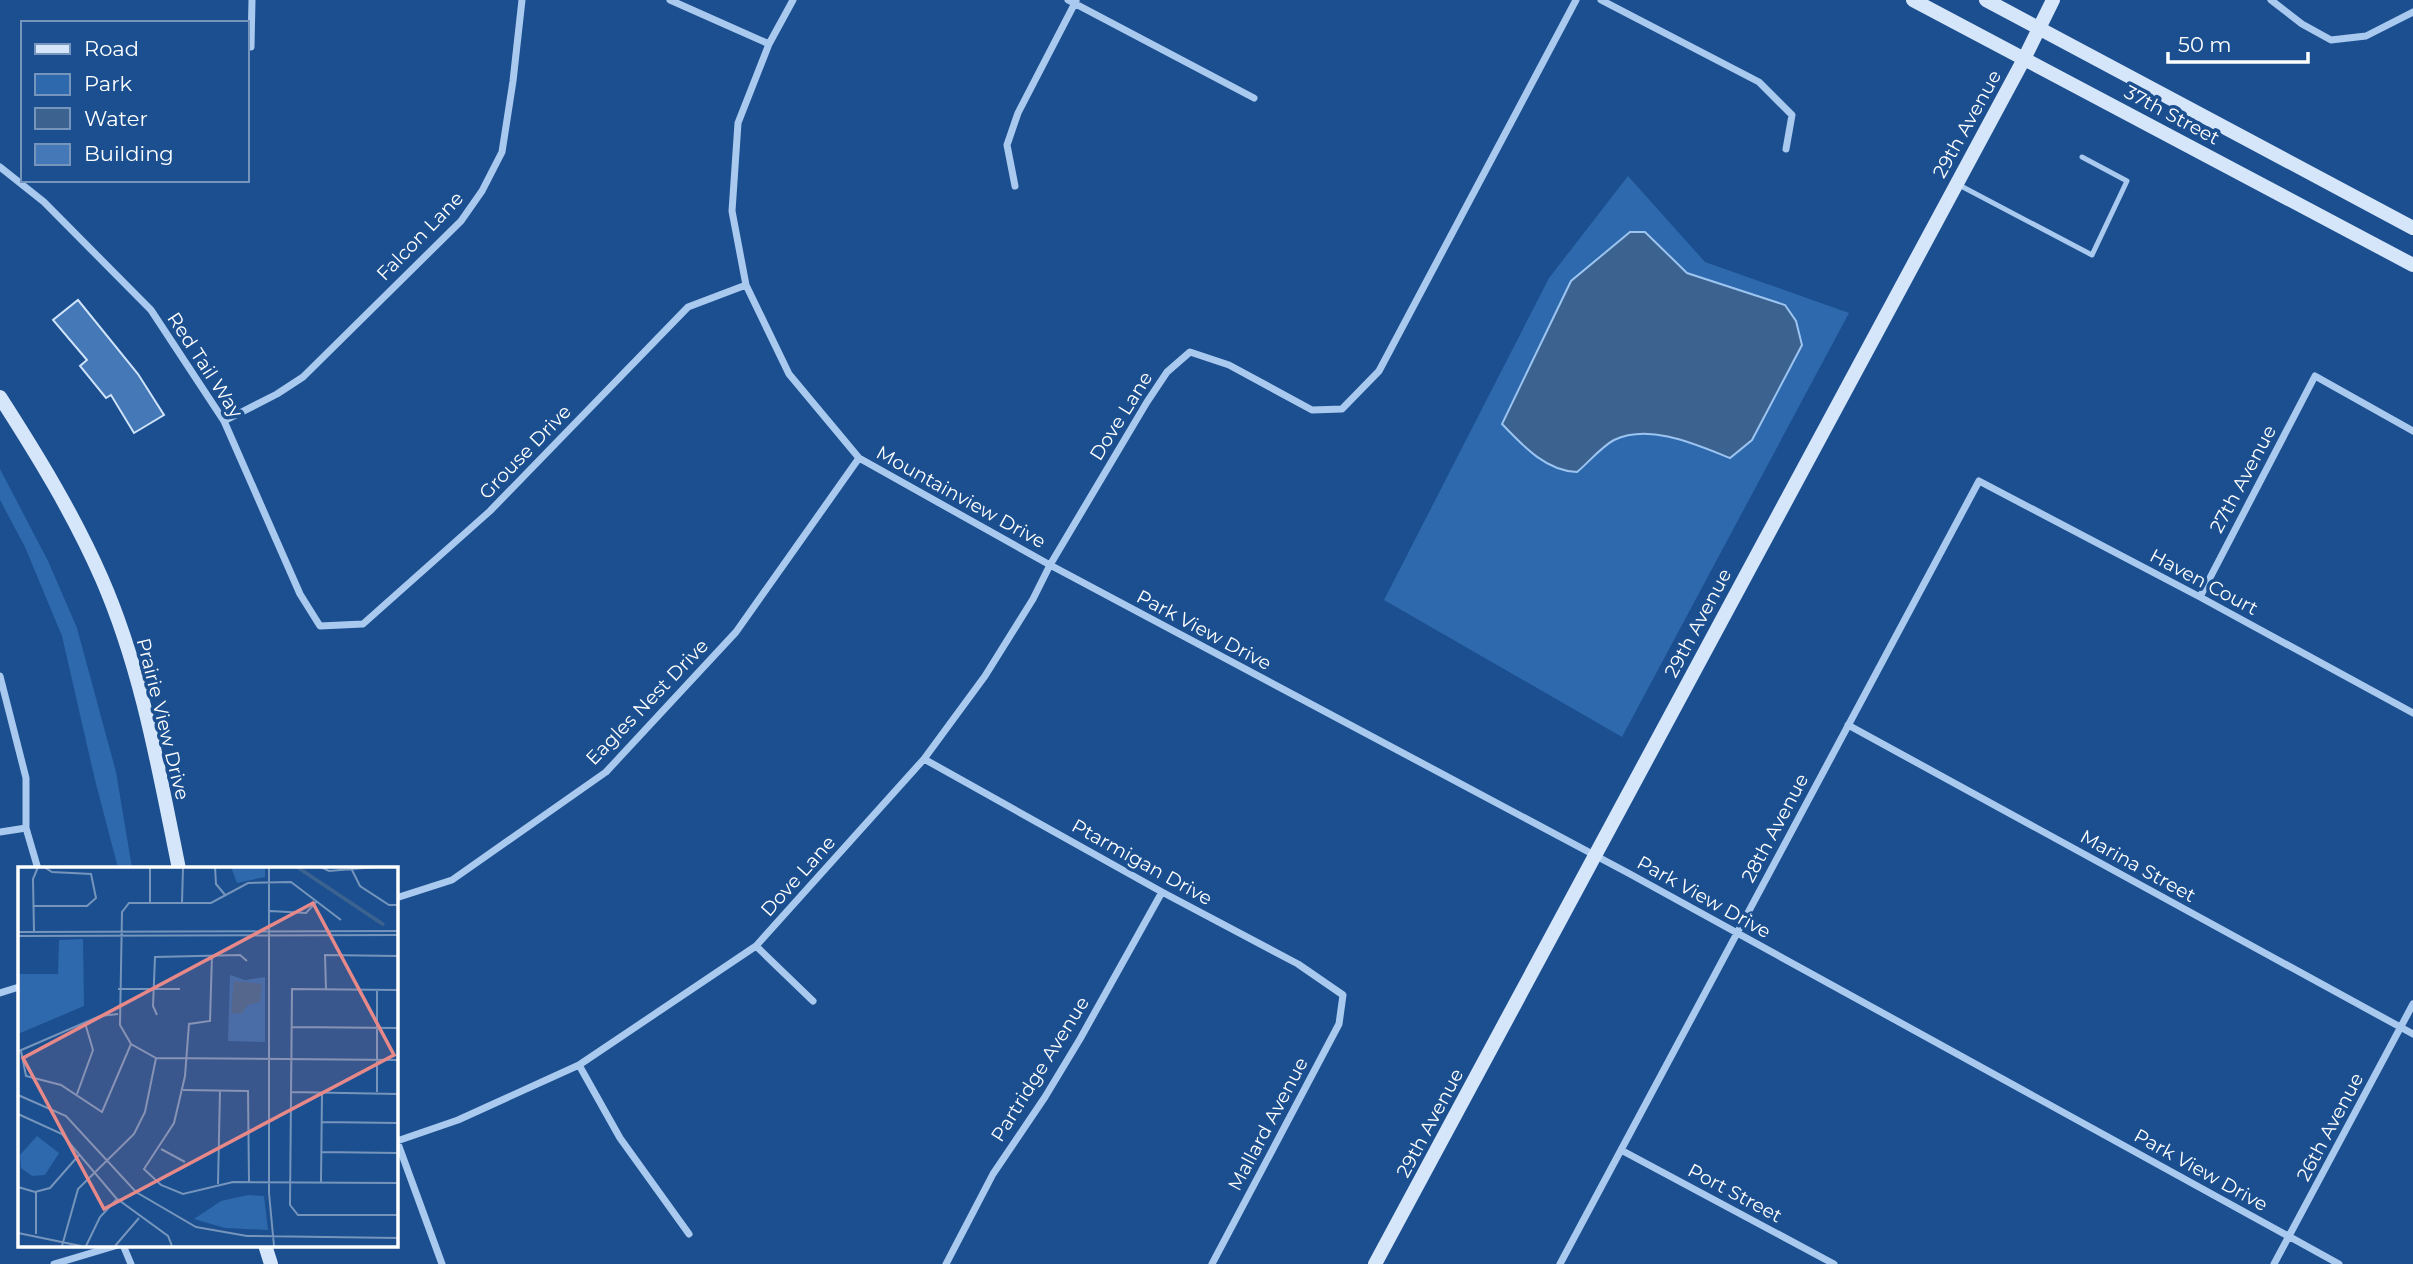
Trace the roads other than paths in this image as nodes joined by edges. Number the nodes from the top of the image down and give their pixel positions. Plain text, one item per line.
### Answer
1 (253, 0) edge
2 (522, 0) edge
3 (670, 0) edge
4 (793, 0) edge
5 (1576, 0) edge
6 (1601, 0) edge
7 (1913, 0) edge
8 (1986, 0) edge
9 (2053, 0) edge
10 (2271, 0) edge
11 (1073, 1) edge
12 (2413, 12) edge
13 (2039, 28) junction
14 (769, 44) junction
15 (251, 47) dead end
16 (2024, 59) junction
17 (1254, 98) dead end
18 (1786, 149) dead end
19 (2082, 157) dead end
20 (0, 167) edge
21 (1956, 183) junction
22 (1015, 186) dead end
23 (2413, 228) edge
24 (2413, 265) edge
25 (746, 285) junction
26 (0, 397) edge
27 (224, 421) junction
28 (2413, 430) edge
29 (859, 458) junction
30 (1979, 481) joint
31 (1049, 565) junction
32 (2200, 597) junction
33 (320, 626) joint
34 (0, 676) edge
35 (2413, 713) edge
36 (1848, 725) junction
37 (924, 759) junction
38 (26, 828) junction
39 (0, 832) edge
40 (1595, 856) junction
41 (37, 867) edge
42 (179, 867) edge
43 (1162, 892) junction
44 (397, 898) edge
45 (1736, 933) junction
46 (756, 946) junction
47 (18, 987) edge
48 (0, 993) edge
49 (1343, 995) joint
50 (813, 1001) dead end
51 (2413, 1004) edge
52 (2400, 1027) junction
53 (2413, 1034) edge
54 (579, 1065) junction
55 (1621, 1150) junction
56 (689, 1234) dead end
57 (2289, 1237) junction
58 (117, 1246) edge
59 (121, 1246) edge
60 (265, 1246) edge
61 (1817, 1255) junction
62 (54, 1264) edge
63 (131, 1264) edge
64 (271, 1264) edge
65 (442, 1264) edge
66 (946, 1264) edge
67 (1212, 1264) edge
68 (1375, 1264) edge
69 (1560, 1264) edge
70 (1812, 1264) edge
71 (1834, 1264) edge
72 (2274, 1264) edge
73 (2339, 1264) edge

1 - 15 street
2 - 27 street, Falcon Lane
3 - 14 street
4 - 14 street, Mountainview Drive
5 - 31 street, Dove Lane
6 - 18 street
7 - 16 main road, 37th Street
8 - 13 main road, 37th Street
9 - 13 main road, 29th Avenue
10 - 12 street
11 - 17 street
11 - 22 street
13 - 16 main road, 29th Avenue
13 - 23 main road, 37th Street
14 - 25 street, Mountainview Drive
16 - 21 main road, 29th Avenue
16 - 24 main road, 37th Street
19 - 21 lane
20 - 27 street, Red Tail Way
21 - 40 main road, 29th Avenue
25 - 29 street, Mountainview Drive
25 - 33 street, Grouse Drive
26 - 42 main road, Prairie View Drive
27 - 33 street, Red Tail Way
28 - 32 street, 27th Avenue
29 - 31 street, Mountainview Drive
29 - 44 street, Eagles Nest Drive
30 - 32 street, Haven Court
30 - 36 street, 28th Avenue
31 - 37 street, Dove Lane
31 - 40 street, Park View Drive
32 - 35 street, Haven Court
34 - 38 street
36 - 45 street, 28th Avenue
36 - 52 street, Marina Street
37 - 43 street, Ptarmigan Drive
37 - 46 street, Dove Lane
38 - 39 street
38 - 41 street
40 - 45 street, Park View Drive
40 - 68 main road, 29th Avenue
43 - 49 street, Ptarmigan Drive
43 - 66 street, Partridge Avenue
45 - 55 street, 28th Avenue
45 - 57 street, Park View Drive
46 - 50 street
46 - 54 street, Dove Lane
47 - 48 street
49 - 67 street, Mallard Avenue
51 - 52 street, 26th Avenue
52 - 53 street, Marina Street
52 - 57 street, 26th Avenue
54 - 56 street
54 - 65 street, Dove Lane
55 - 61 street, Port Street
55 - 69 street, 28th Avenue
57 - 72 street, 26th Avenue
57 - 73 street, Park View Drive
58 - 62 street
59 - 63 street
60 - 64 main road
61 - 70 street
61 - 71 street, Port Street

